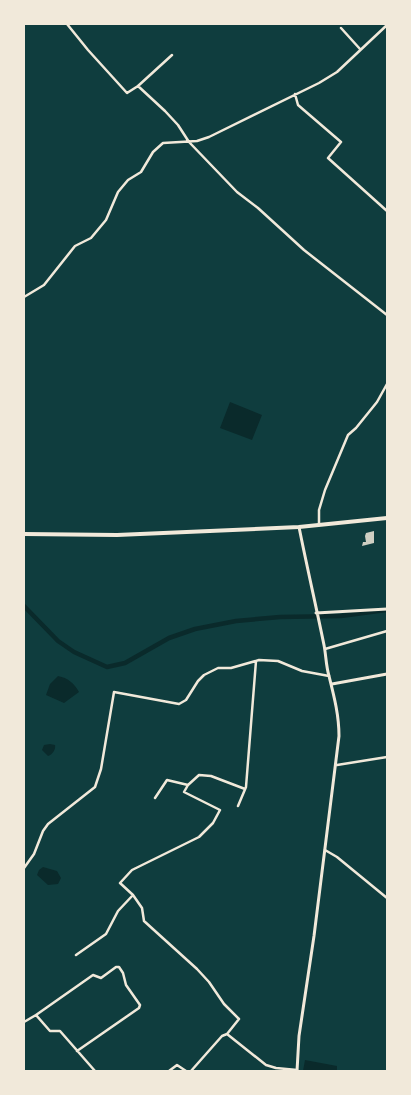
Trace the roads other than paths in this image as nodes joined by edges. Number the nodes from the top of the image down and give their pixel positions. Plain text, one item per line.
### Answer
1 (67, 24) edge
2 (387, 25) edge
3 (341, 28) dead end
4 (360, 49) junction
5 (172, 55) dead end
6 (138, 86) junction
7 (295, 94) junction
8 (188, 142) junction
9 (387, 211) edge
10 (24, 297) edge
11 (387, 315) edge
12 (387, 384) edge
13 (387, 518) edge
14 (319, 525) junction
15 (299, 527) junction
16 (24, 534) edge
17 (387, 609) edge
18 (316, 613) junction
19 (387, 631) edge
20 (325, 649) junction
21 (256, 661) junction
22 (387, 674) edge
23 (329, 676) junction
24 (332, 684) junction
25 (387, 757) edge
26 (337, 765) junction
27 (188, 785) junction
28 (245, 789) junction
29 (155, 798) dead end
30 (238, 806) dead end
31 (324, 849) junction
32 (24, 868) edge
33 (134, 895) junction
34 (387, 898) edge
35 (76, 955) dead end
36 (36, 1015) junction
37 (24, 1022) edge
38 (227, 1034) junction
39 (77, 1051) junction
40 (95, 1071) edge
41 (169, 1071) edge
42 (186, 1071) edge
43 (191, 1071) edge
44 (297, 1071) edge

1 - 6 street
2 - 4 street
3 - 4 street
4 - 7 street
5 - 6 street
6 - 8 street
7 - 8 street
7 - 9 street
8 - 10 street
8 - 11 street
12 - 14 street
13 - 14 main road
14 - 15 main road
15 - 16 main road
15 - 18 street
17 - 18 street
18 - 20 street
19 - 20 street
20 - 23 street
21 - 23 street
21 - 28 street
21 - 32 street
22 - 24 street
23 - 24 street
24 - 26 street
25 - 26 street
26 - 31 street
27 - 28 street
27 - 29 street
27 - 33 street
28 - 30 street
31 - 34 street
31 - 44 street
33 - 35 street
33 - 38 street
36 - 37 street
36 - 39 street
36 - 39 street
38 - 43 street
38 - 44 street
39 - 40 street
41 - 42 street

